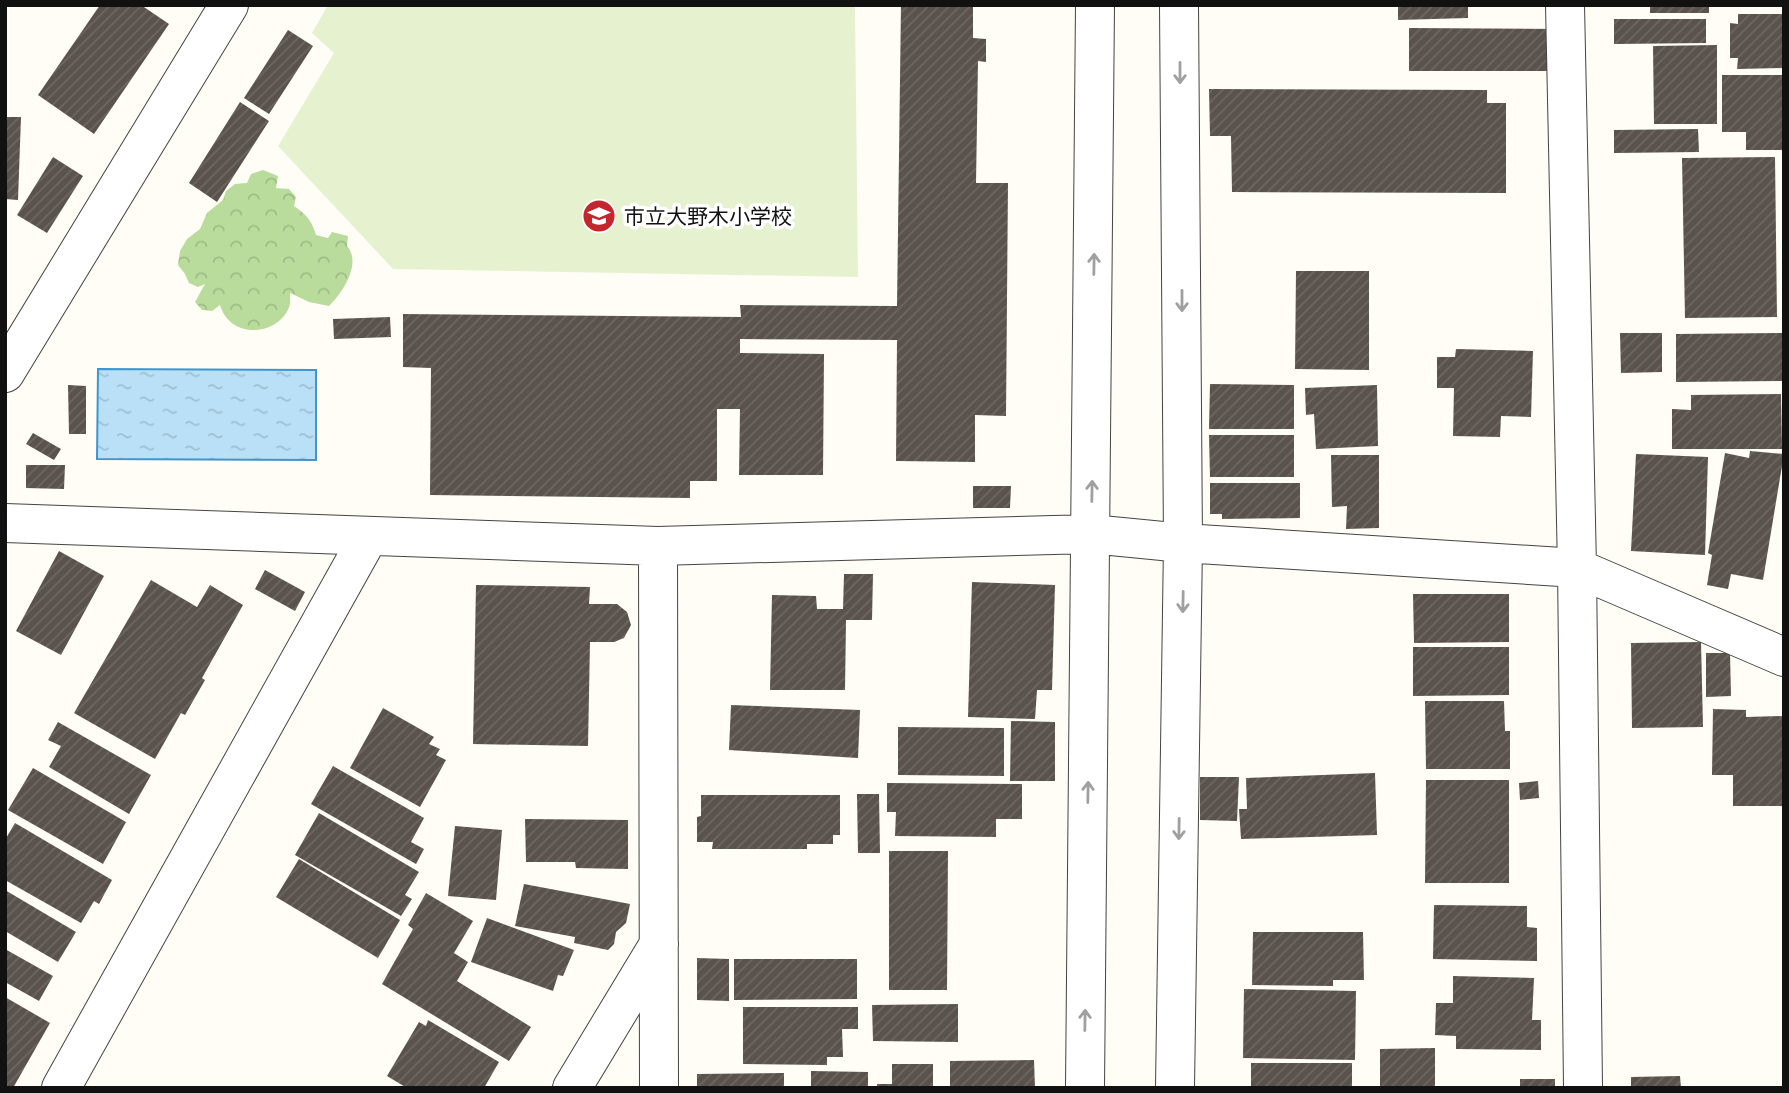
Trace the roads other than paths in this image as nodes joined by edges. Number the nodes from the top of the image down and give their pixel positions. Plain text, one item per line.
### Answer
1 (229, 5) edge
2 (1095, 5) edge
3 (1179, 5) edge
4 (1564, 5) edge
5 (5, 373) edge
6 (5, 523) edge
7 (1091, 534) junction
8 (369, 536) junction
9 (1184, 543) junction
10 (658, 546) junction
11 (1577, 568) junction
12 (1784, 657) edge
13 (659, 944) junction
14 (61, 1088) edge
15 (572, 1088) edge
16 (659, 1088) edge
17 (1085, 1088) edge
18 (1175, 1088) edge
19 (1583, 1088) edge

1 - 5 street
7 -> 2 street
3 -> 9 street
4 - 11 street
6 - 8 street
7 - 9 street
7 - 10 street
17 -> 7 street
8 - 10 street
8 - 14 street
9 - 11 street
9 -> 18 street
10 - 13 street
11 - 12 street
11 - 19 street
13 - 15 street
13 - 16 street

